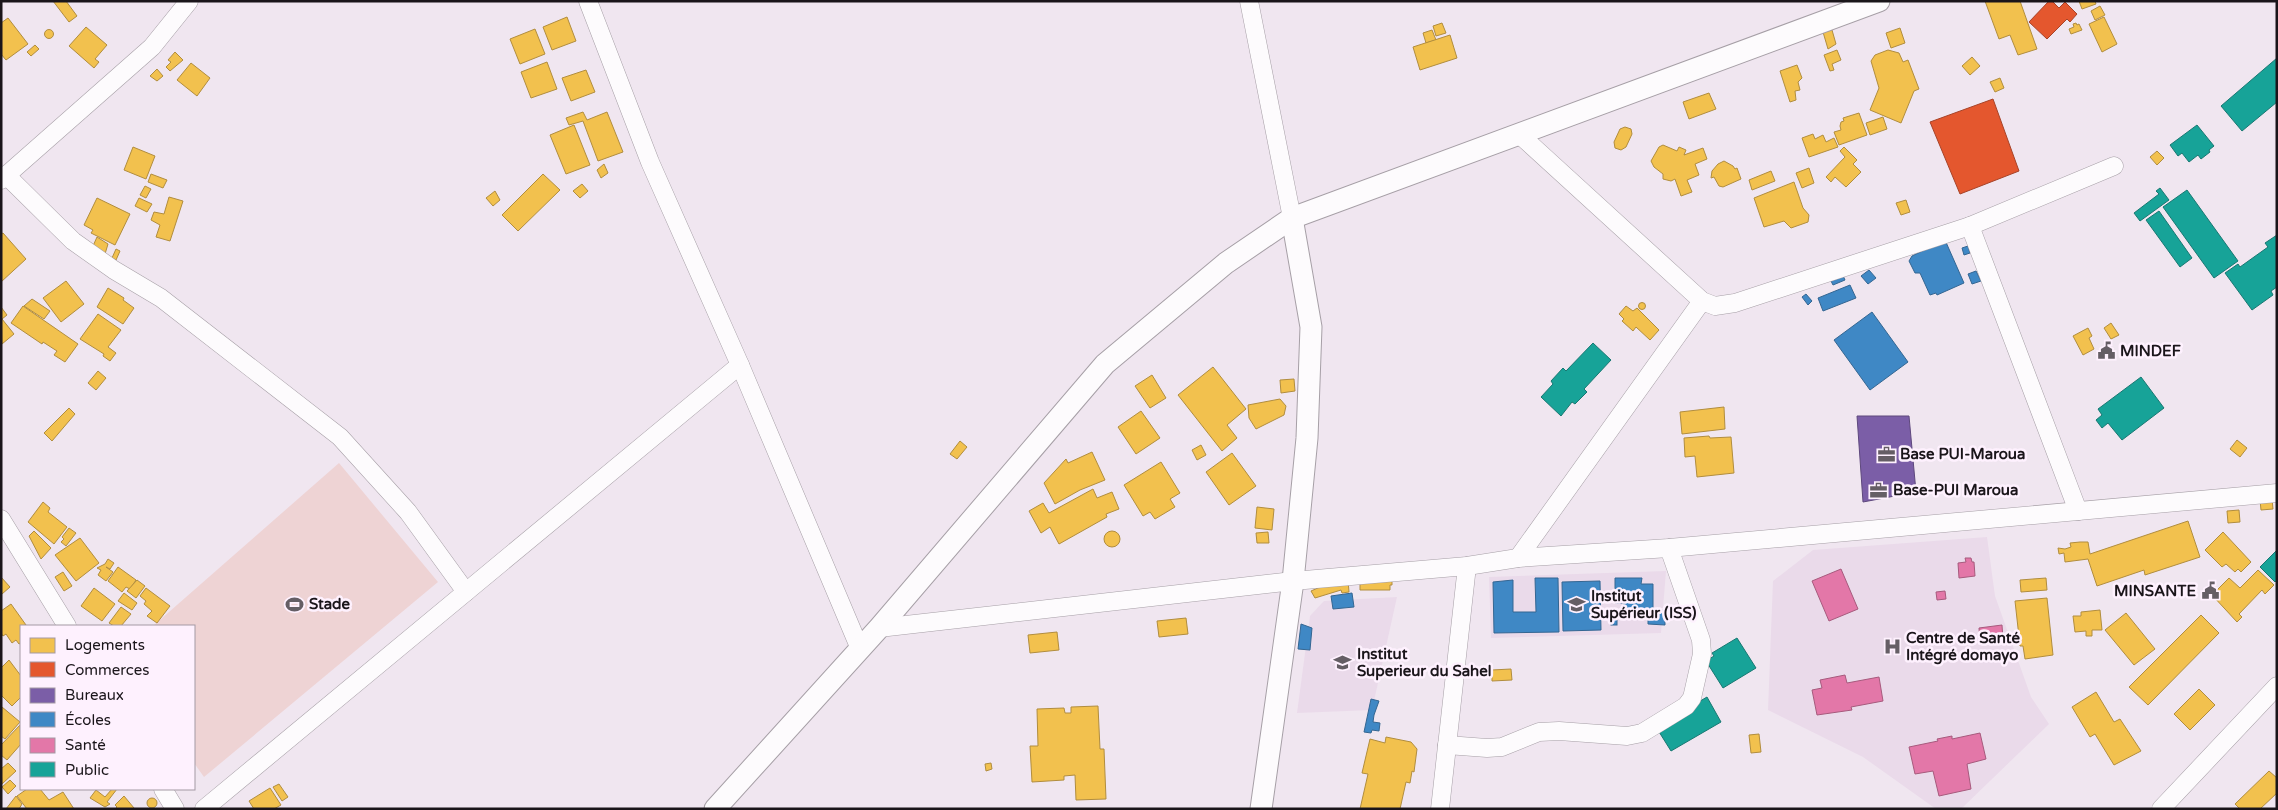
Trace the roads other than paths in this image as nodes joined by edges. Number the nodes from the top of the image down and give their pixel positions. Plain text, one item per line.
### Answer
1 (189, 1) edge
2 (588, 1) edge
3 (1249, 1) edge
4 (1879, 1) edge
5 (1520, 134) junction
6 (2114, 166) dead end
7 (4, 178) edge
8 (1292, 218) junction
9 (1970, 226) junction
10 (1702, 301) junction
11 (740, 365) junction
12 (2277, 493) edge
13 (2078, 511) junction
14 (1, 519) edge
15 (1669, 548) junction
16 (1518, 558) junction
17 (1467, 566) junction
18 (1293, 581) junction
19 (466, 592) junction
20 (66, 625) edge
21 (879, 628) junction
22 (860, 648) junction
23 (2277, 686) edge
24 (1446, 745) junction
25 (164, 790) edge
26 (175, 809) edge
27 (204, 809) edge
28 (716, 809) edge
29 (1261, 809) edge
30 (1440, 809) edge
31 (2161, 809) edge

1 - 7 street
2 - 11 street
3 - 8 street
4 - 5 street
5 - 8 street
5 - 10 street
6 - 9 street
7 - 19 street
8 - 18 street
8 - 21 street
9 - 10 street
9 - 13 street
10 - 16 street
11 - 19 street
11 - 22 street
12 - 13 street
13 - 15 street
14 - 20 street
15 - 16 street
15 - 24 street
16 - 17 street
17 - 18 street
17 - 24 street
18 - 21 street
18 - 29 street
19 - 27 street
21 - 22 street
22 - 28 street
23 - 31 street
24 - 30 street
25 - 26 street

